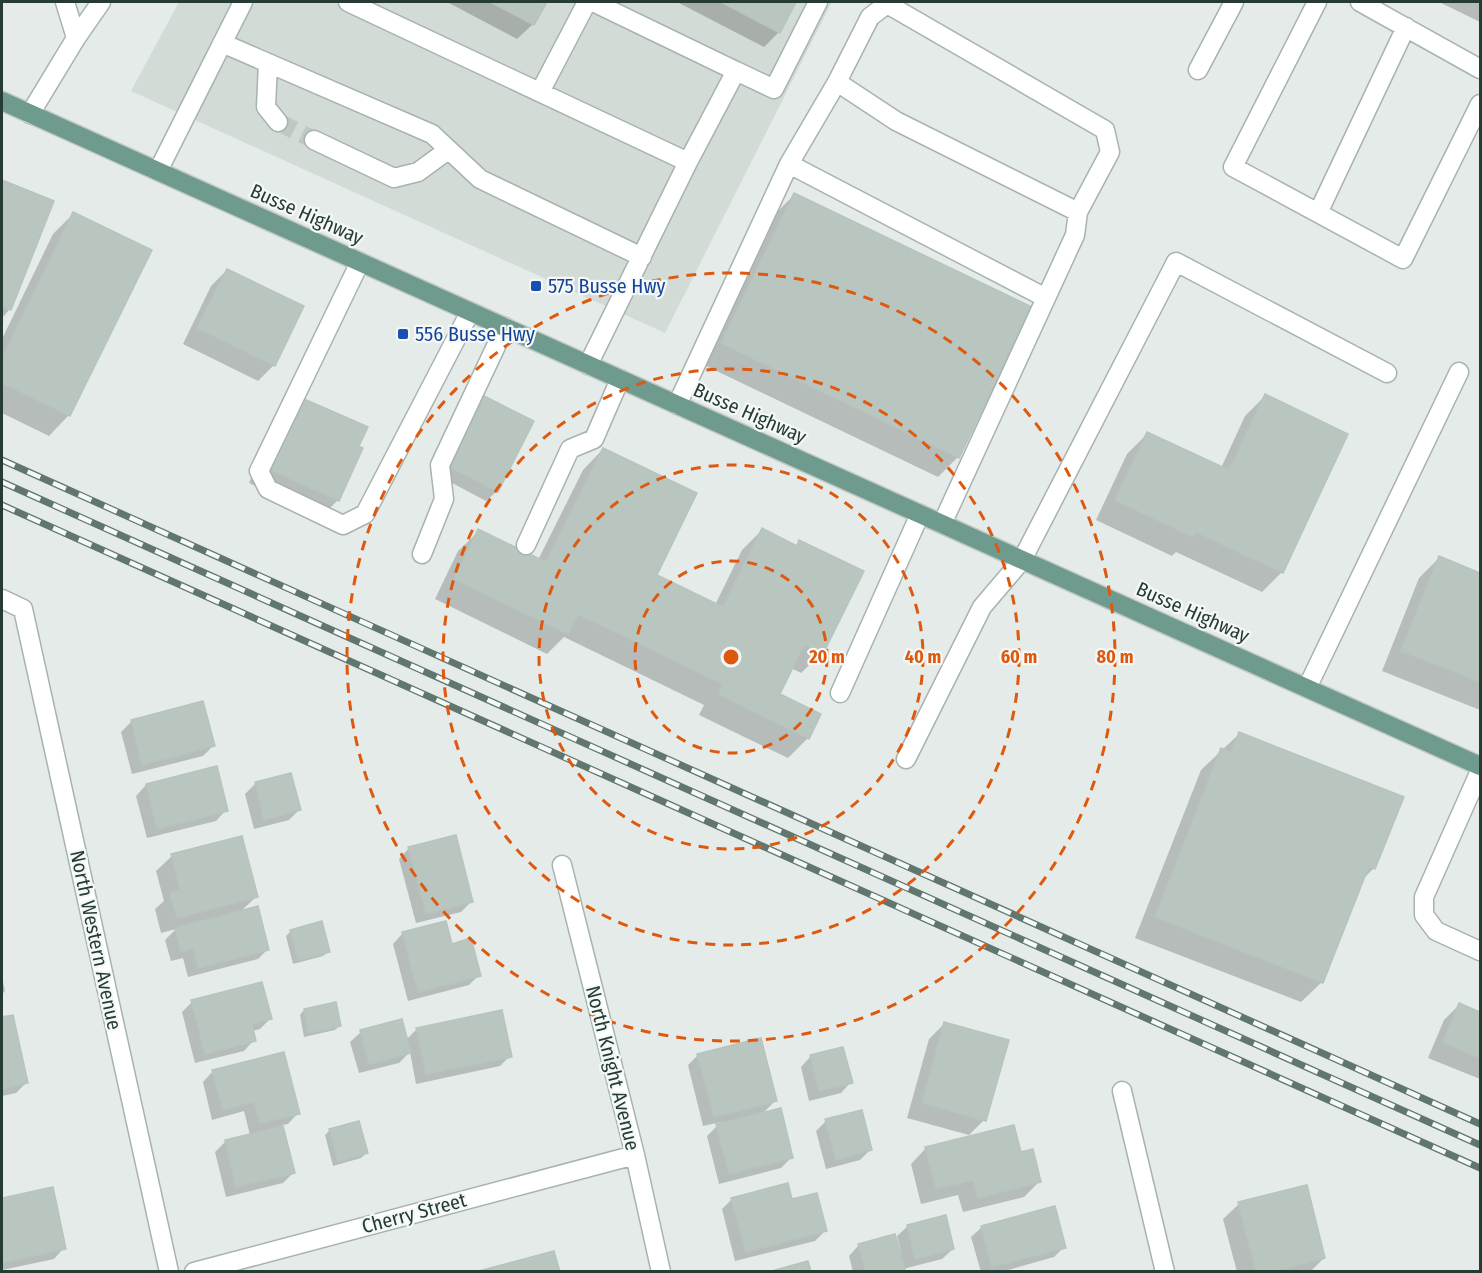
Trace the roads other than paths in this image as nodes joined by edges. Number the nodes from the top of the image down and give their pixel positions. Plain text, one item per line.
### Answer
1 (65, 2) edge
2 (101, 2) edge
3 (243, 2) edge
4 (348, 2) edge
5 (587, 2) edge
6 (593, 2) edge
7 (818, 2) edge
8 (1234, 2) edge
9 (1317, 2) edge
10 (1360, 2) edge
11 (1406, 27) junction
12 (76, 38) junction
13 (222, 43) junction
14 (268, 63) junction
15 (1480, 69) edge
16 (736, 70) junction
17 (1198, 70) dead end
18 (837, 82) junction
19 (540, 92) junction
20 (2, 101) edge
21 (1480, 104) edge
22 (30, 114) junction
23 (278, 122) tunnel mouth
24 (314, 140) tunnel mouth
25 (448, 150) junction
26 (688, 162) junction
27 (789, 164) junction
28 (158, 171) junction
29 (1078, 212) junction
30 (1318, 213) junction
31 (642, 257) junction
32 (360, 262) junction
33 (1047, 298) junction
34 (470, 312) junction
35 (505, 327) junction
36 (588, 364) junction
37 (1459, 372) dead end
38 (1387, 373) dead end
39 (620, 379) junction
40 (677, 405) junction
41 (920, 514) junction
42 (942, 524) junction
43 (526, 545) dead end
44 (422, 554) dead end
45 (1022, 560) junction
46 (2, 599) edge
47 (1307, 688) junction
48 (840, 693) dead end
49 (906, 759) dead end
50 (1480, 766) edge
51 (1480, 771) edge
52 (562, 865) dead end
53 (1480, 951) edge
54 (1122, 1091) dead end
55 (635, 1155) junction
56 (169, 1272) edge
57 (194, 1272) edge
58 (661, 1272) edge
59 (1166, 1272) edge

1 - 12 street
2 - 12 street
3 - 13 street
4 - 19 street
5 - 19 street
6 - 16 street
7 - 16 street
8 - 17 street
9 - 30 street
10 - 11 street
11 - 15 street
11 - 30 street
12 - 22 street
13 - 14 street
13 - 28 street
14 - 23 street
14 - 25 street
16 - 26 street
18 - 27 street
18 - 29 street
18 - 29 street
19 - 26 street
20 - 22 main road, Busse Highway
21 - 30 street
22 - 28 main road, Busse Highway
24 - 25 street
25 - 31 street
26 - 31 street
27 - 33 street
27 - 40 street
28 - 32 main road, Busse Highway
29 - 33 street
31 - 36 street
32 - 34 main road, Busse Highway
32 - 34 street
33 - 42 street
34 - 35 main road, Busse Highway
35 - 36 main road, Busse Highway
35 - 44 street
36 - 39 main road, Busse Highway
37 - 47 street
38 - 45 street
39 - 40 main road, Busse Highway
39 - 43 street
40 - 41 main road, Busse Highway
41 - 42 main road, Busse Highway
41 - 48 street
42 - 45 main road, Busse Highway
45 - 47 main road, Busse Highway
45 - 49 street
46 - 56 street, North Western Avenue
47 - 50 main road, Busse Highway
51 - 53 street
52 - 55 street, North Knight Avenue
54 - 59 street
55 - 57 street, Cherry Street
55 - 58 street, North Knight Avenue

